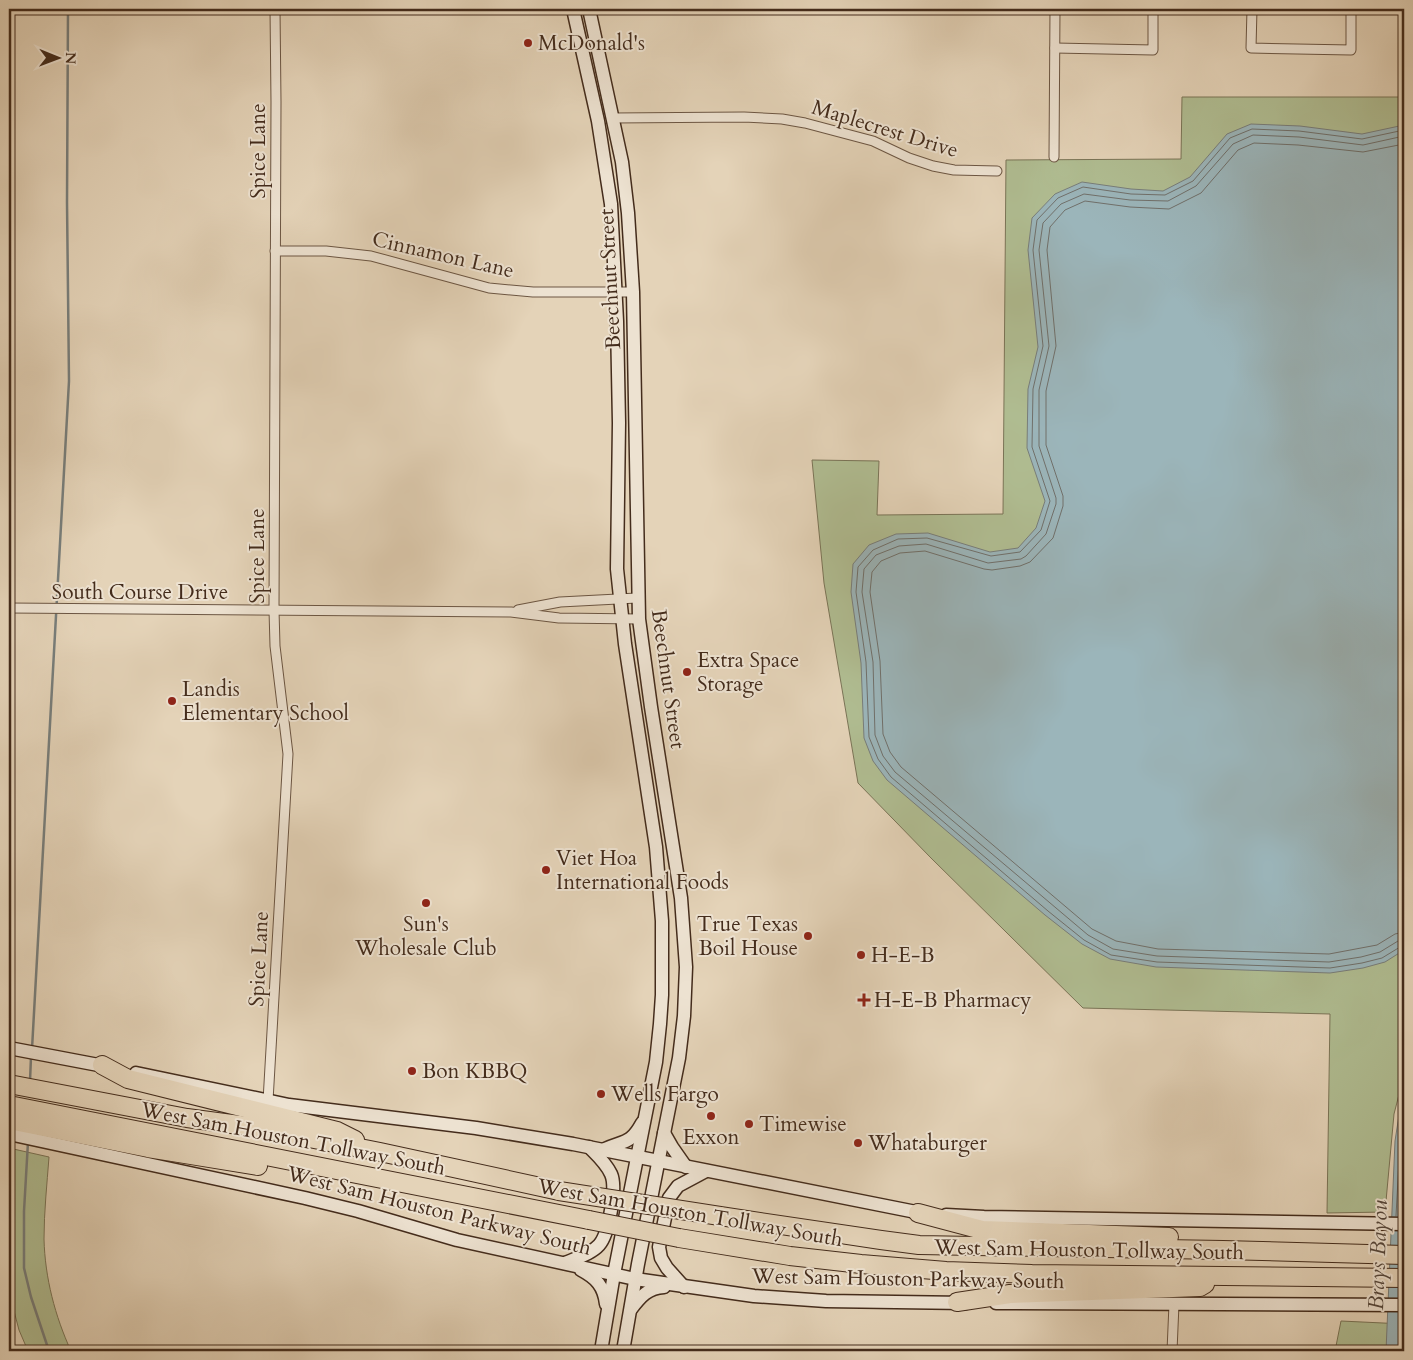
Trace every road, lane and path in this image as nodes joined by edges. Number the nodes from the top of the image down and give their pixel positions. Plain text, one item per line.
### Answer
1 (274, 9) edge
2 (573, 9) edge
3 (589, 9) edge
4 (1055, 9) edge
5 (1153, 9) edge
6 (1252, 9) edge
7 (1351, 9) edge
8 (594, 30) junction
9 (578, 34) junction
10 (1055, 48) junction
11 (592, 91) junction
12 (613, 118) junction
13 (1054, 157) dead end
14 (997, 171) dead end
15 (275, 251) junction
16 (616, 292) junction
17 (633, 292) junction
18 (619, 423) junction
19 (636, 424) junction
20 (619, 598) junction
21 (637, 598) junction
22 (9, 608) edge
23 (274, 610) junction
24 (511, 612) junction
25 (622, 619) junction
26 (639, 619) junction
27 (664, 786) junction
28 (648, 789) junction
29 (683, 920) junction
30 (662, 921) junction
31 (13, 1048) edge
32 (102, 1065) junction
33 (9, 1084) edge
34 (268, 1101) junction
35 (11, 1110) edge
36 (646, 1114) junction
37 (664, 1133) junction
38 (9, 1134) edge
39 (59, 1137) junction
40 (588, 1146) junction
41 (602, 1150) junction
42 (380, 1152) junction
43 (637, 1157) junction
44 (290, 1161) junction
45 (658, 1161) junction
46 (686, 1167) junction
47 (706, 1171) junction
48 (918, 1213) junction
49 (1404, 1224) edge
50 (1223, 1250) junction
51 (1404, 1255) edge
52 (565, 1263) junction
53 (614, 1274) junction
54 (1218, 1276) junction
55 (1404, 1278) edge
56 (635, 1279) junction
57 (680, 1286) junction
58 (957, 1302) junction
59 (1174, 1304) junction
60 (1404, 1305) edge
61 (607, 1311) junction
62 (630, 1311) junction
63 (601, 1351) edge
64 (623, 1351) edge
65 (1172, 1351) edge

1 - 15 street, Spice Lane
2 - 9 main road, Beechnut Street
3 - 8 main road, Beechnut Street
4 - 10 street
5 - 10 street
6 - 7 street
8 - 9 main road
8 - 12 main road, Beechnut Street
9 - 11 main road, Beechnut Street
10 - 13 street
11 - 12 main road
11 - 16 main road, Beechnut Street
12 - 14 street, Maplecrest Drive
12 - 17 main road, Beechnut Street
15 - 16 street, Cinnamon Lane
15 - 23 street, Spice Lane
16 - 17 street, Cinnamon Lane
16 - 18 main road, Beechnut Street
17 - 19 main road, Beechnut Street
18 - 19 main road
18 - 20 main road, Beechnut Street
19 - 21 main road, Beechnut Street
20 - 21 street, South Course Drive
20 - 24 street, South Course Drive
20 - 25 main road, Beechnut Street
21 - 26 main road, Beechnut Street
22 - 23 street, South Course Drive
23 - 24 street, South Course Drive
23 - 34 street, Spice Lane
24 - 25 street, South Course Drive
25 - 26 street, South Course Drive
25 - 28 main road, Beechnut Street
26 - 27 main road, Beechnut Street
27 - 28 main road
27 - 29 main road, Beechnut Street
28 - 30 main road, Beechnut Street
29 - 30 main road
29 - 37 main road, Beechnut Street
30 - 36 main road, Beechnut Street
31 - 32 main road
32 - 34 main road
32 - 42 highway
33 - 42 highway, West Sam Houston Tollway South
34 - 40 main road
35 - 39 highway
35 - 44 highway, West Sam Houston Tollway South
36 - 41 main road
36 - 43 main road, Beechnut Street
37 - 45 main road, Beechnut Street
37 - 46 main road
38 - 39 main road, West Sam Houston Parkway South
39 - 44 highway
39 - 52 main road, West Sam Houston Parkway South
40 - 41 main road
40 - 52 main road
41 - 43 main road
42 - 50 highway, West Sam Houston Tollway South, bridge
43 - 45 main road
43 - 53 main road, Beechnut Street
44 - 54 highway, West Sam Houston Tollway South, bridge
45 - 46 main road
45 - 56 main road, Beechnut Street
46 - 47 main road
47 - 48 main road
47 - 57 main road
48 - 49 main road
48 - 50 highway
50 - 51 highway, West Sam Houston Tollway South
52 - 53 main road, West Sam Houston Parkway South
52 - 61 main road
53 - 56 main road, West Sam Houston Parkway South
53 - 61 main road, Beechnut Street
54 - 55 highway, West Sam Houston Tollway South
54 - 58 highway
56 - 57 main road, West Sam Houston Parkway South
56 - 62 main road, Beechnut Street
57 - 58 main road, West Sam Houston Parkway South
57 - 62 main road
58 - 59 main road, West Sam Houston Parkway South
59 - 60 main road, West Sam Houston Parkway South
59 - 65 street
61 - 63 main road, Beechnut Street
62 - 64 main road, Beechnut Street

